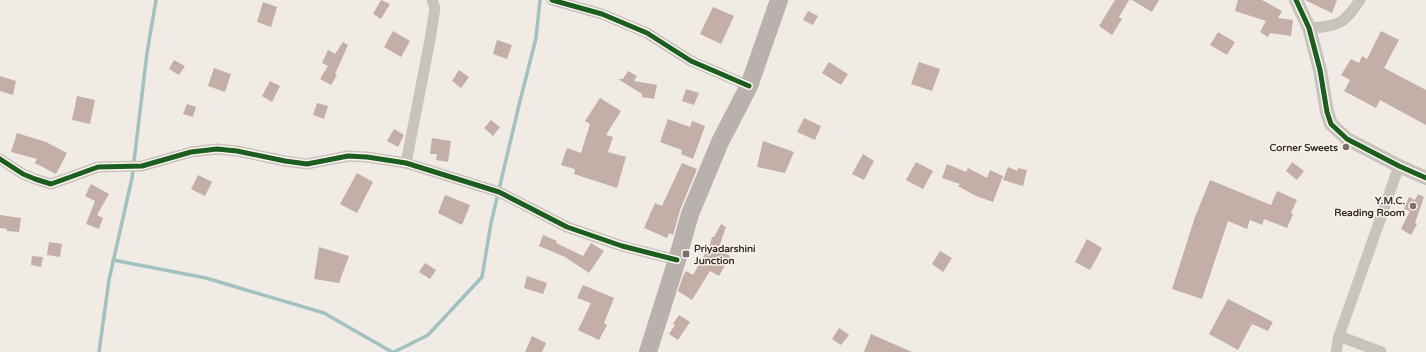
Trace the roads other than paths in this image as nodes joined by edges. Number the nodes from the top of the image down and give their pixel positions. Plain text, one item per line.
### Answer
1 (432, 0) edge
2 (552, 0) edge
3 (779, 0) edge
4 (1296, 0) edge
5 (1360, 0) edge
6 (1309, 28) junction
7 (749, 86) junction
8 (0, 159) edge
9 (406, 163) junction
10 (1399, 166) junction
11 (1426, 178) edge
12 (677, 260) junction
13 (1339, 336) junction
14 (648, 352) edge
15 (1336, 352) edge
16 (1381, 352) edge

1 - 9 street
2 - 7 street
3 - 7 main road
4 - 6 street
5 - 6 street
6 - 10 street
7 - 12 main road
8 - 9 street
9 - 12 street
10 - 11 street
10 - 13 street
12 - 14 main road
13 - 15 street
13 - 16 street

